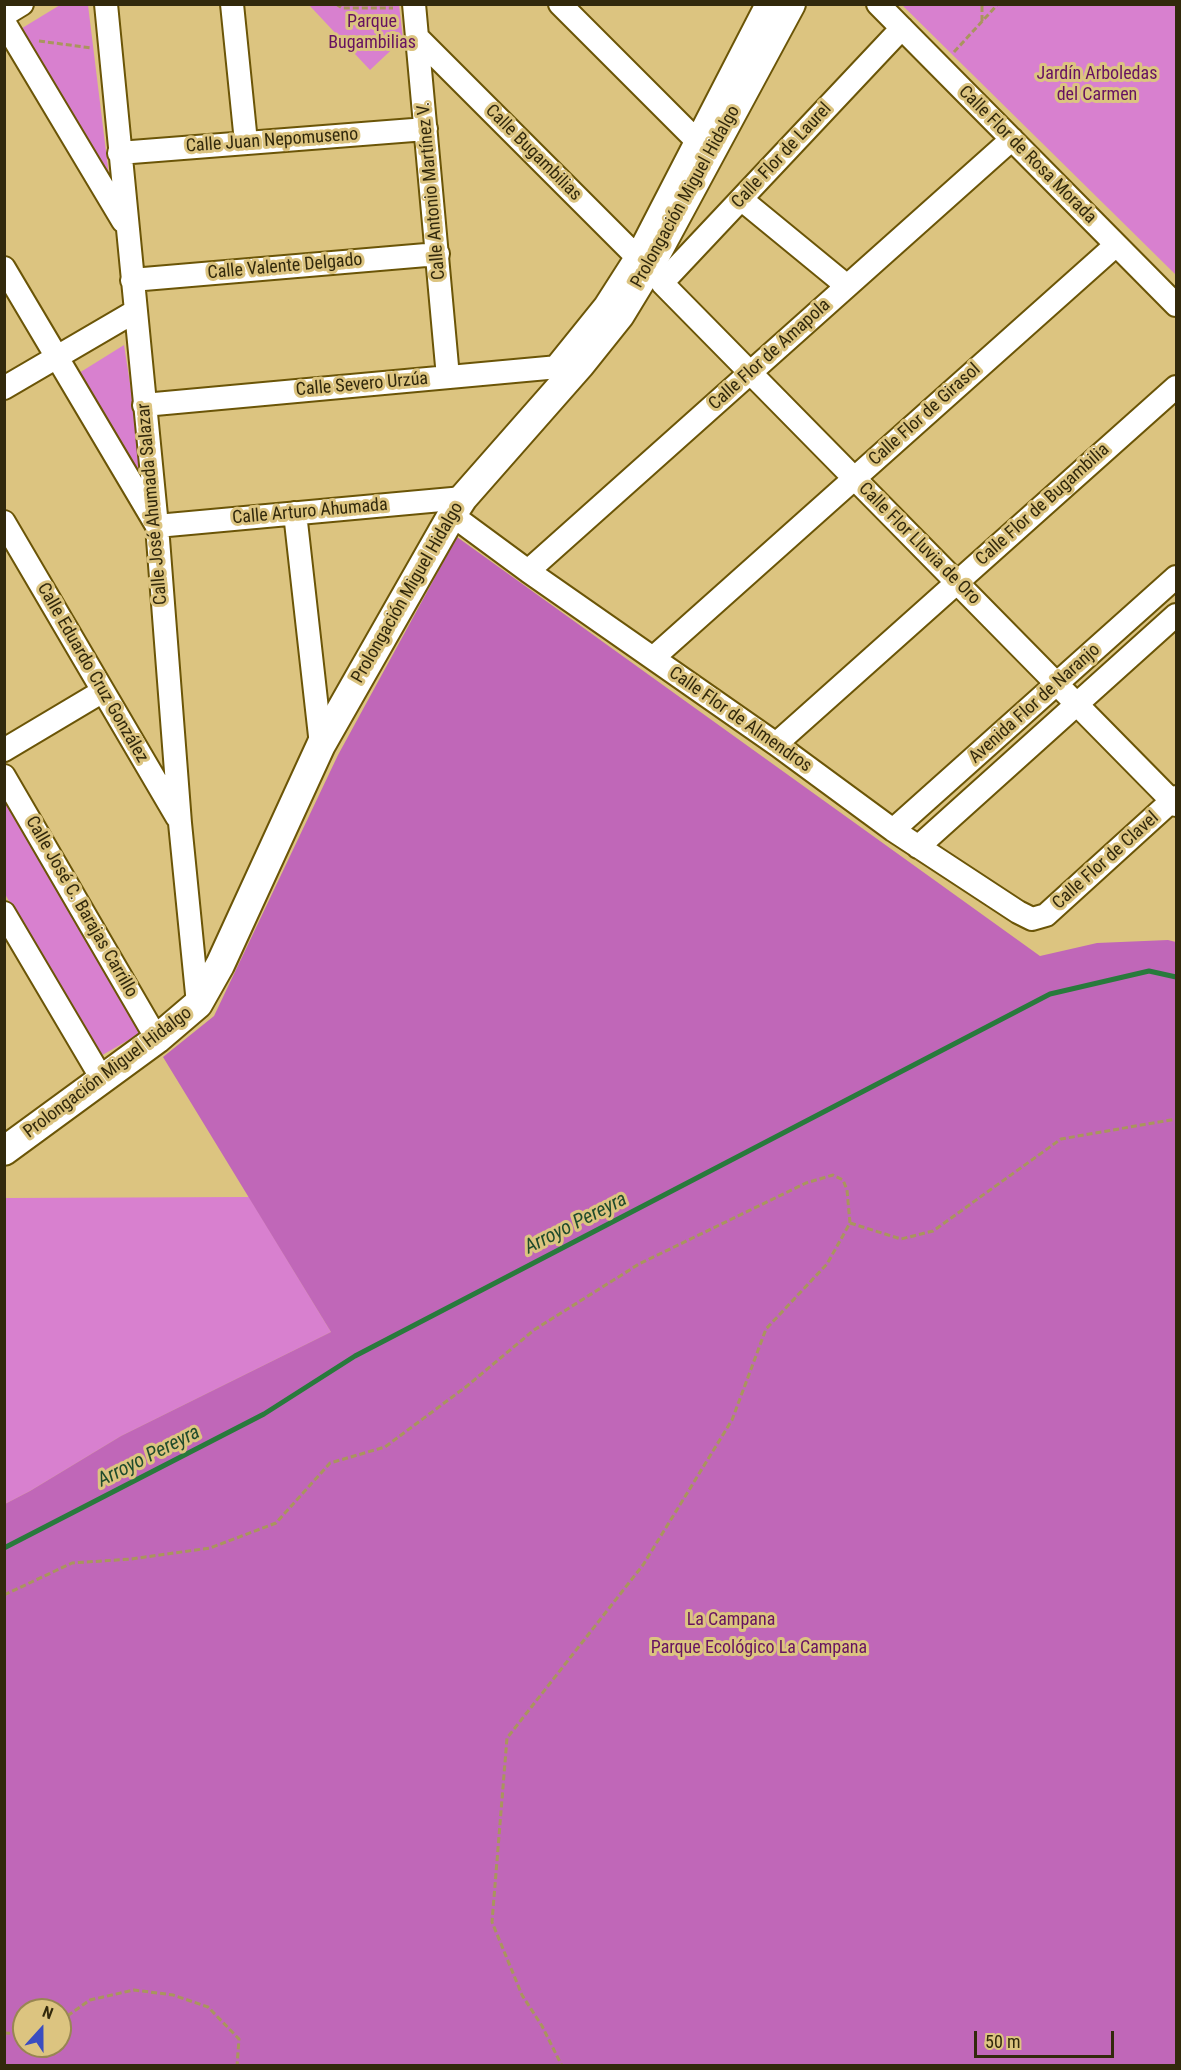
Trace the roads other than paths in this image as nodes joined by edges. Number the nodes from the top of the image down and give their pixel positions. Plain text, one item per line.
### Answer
1 (22, 4) edge
2 (105, 4) edge
3 (232, 4) edge
4 (560, 4) edge
5 (878, 4) edge
6 (415, 6) edge
7 (771, 11) edge
8 (4, 15) edge
9 (902, 28) junction
10 (9, 30) edge
11 (418, 38) junction
12 (426, 129) junction
13 (1011, 139) junction
14 (246, 142) junction
15 (704, 147) junction
16 (119, 153) junction
17 (741, 200) junction
18 (127, 227) junction
19 (1116, 245) junction
20 (438, 254) junction
21 (4, 268) edge
22 (649, 269) junction
23 (132, 280) junction
24 (847, 286) junction
25 (1176, 305) edge
26 (134, 312) junction
27 (57, 357) junction
28 (568, 367) junction
29 (750, 373) junction
30 (448, 377) junction
31 (1176, 387) edge
32 (4, 388) edge
33 (144, 405) junction
34 (854, 478) junction
35 (458, 506) junction
36 (295, 513) junction
37 (4, 522) edge
38 (157, 526) junction
39 (528, 571) junction
40 (1176, 577) edge
41 (957, 582) junction
42 (1176, 615) edge
43 (653, 658) junction
44 (1057, 684) junction
45 (103, 691) junction
46 (1077, 704) junction
47 (776, 744) junction
48 (321, 745) junction
49 (4, 750) edge
50 (4, 776) edge
51 (1175, 801) edge
52 (180, 823) junction
53 (893, 830) junction
54 (918, 847) junction
55 (4, 913) edge
56 (1032, 919) joint
57 (198, 1004) junction
58 (158, 1039) junction
59 (102, 1079) junction
60 (4, 1151) edge

1 - 8 street
2 - 16 street, Calle José Ahumada Salazar
3 - 14 street
4 - 15 street
5 - 9 street, Calle Flor de Rosa Morada
6 - 11 street, Calle Antonio Martínez V.
7 - 15 main road, Prolongación Miguel Hidalgo
9 - 13 street, Calle Flor de Rosa Morada
9 - 17 street, Calle Flor de Laurel
10 - 18 street
11 - 12 street, Calle Antonio Martínez V.
11 - 22 street, Calle Bugambilias
12 - 14 street, Calle Juan Nepomuseno
12 - 20 street, Calle Antonio Martínez V.
13 - 19 street, Calle Flor de Rosa Morada
13 - 24 street, Calle Flor de Amapola
14 - 16 street, Calle Juan Nepomuseno
15 - 22 main road, Prolongación Miguel Hidalgo
16 - 18 street, Calle José Ahumada Salazar
17 - 22 street, Calle Flor de Laurel
17 - 24 street
18 - 23 street, Calle José Ahumada Salazar
19 - 25 street, Calle Flor de Rosa Morada
19 - 34 street, Calle Flor de Girasol
20 - 23 street, Calle Valente Delgado
20 - 30 street, Calle Antonio Martínez V.
21 - 27 street
22 - 28 main road, Prolongación Miguel Hidalgo
22 - 29 street, Calle Flor Lluvia de Oro
23 - 26 street, Calle José Ahumada Salazar
24 - 29 street, Calle Flor de Amapola
26 - 27 street
26 - 33 street, Calle José Ahumada Salazar
27 - 32 street
27 - 38 street
28 - 30 street, Calle Severo Urzúa
28 - 35 main road, Prolongación Miguel Hidalgo
29 - 34 street, Calle Flor Lluvia de Oro
29 - 39 street, Calle Flor de Amapola
30 - 33 street, Calle Severo Urzúa
31 - 41 street, Calle Flor de Bugambilia
33 - 38 street, Calle José Ahumada Salazar
34 - 41 street, Calle Flor Lluvia de Oro
34 - 43 street, Calle Flor de Girasol
35 - 36 street, Calle Arturo Ahumada
35 - 39 street, Calle Flor de Almendros
35 - 48 main road, Prolongación Miguel Hidalgo
36 - 38 street, Calle Arturo Ahumada
36 - 48 street
37 - 45 street, Calle Eduardo Cruz González
38 - 52 street, Calle José Ahumada Salazar
39 - 43 street, Calle Flor de Almendros
40 - 44 street, Avenida Flor de Naranjo
41 - 44 street, Calle Flor Lluvia de Oro
41 - 47 street, Calle Flor de Bugambilia
42 - 46 street, Avenida Flor de Naranjo
43 - 47 street, Calle Flor de Almendros
44 - 46 street, Calle Flor Lluvia de Oro
44 - 53 street, Avenida Flor de Naranjo
45 - 49 street
45 - 52 street, Calle Eduardo Cruz González
46 - 51 street, Calle Flor Lluvia de Oro
46 - 54 street, Avenida Flor de Naranjo
47 - 53 street, Calle Flor de Almendros
48 - 57 main road, Prolongación Miguel Hidalgo
50 - 58 street, Calle José C. Barajas Carrillo
51 - 56 street, Calle Flor de Clavel
52 - 57 street, Calle José Ahumada Salazar
53 - 54 street, Calle Flor de Almendros
54 - 56 street, Calle Flor de Almendros
55 - 59 street
57 - 58 main road, Prolongación Miguel Hidalgo
58 - 59 main road, Prolongación Miguel Hidalgo
59 - 60 main road, Prolongación Miguel Hidalgo

